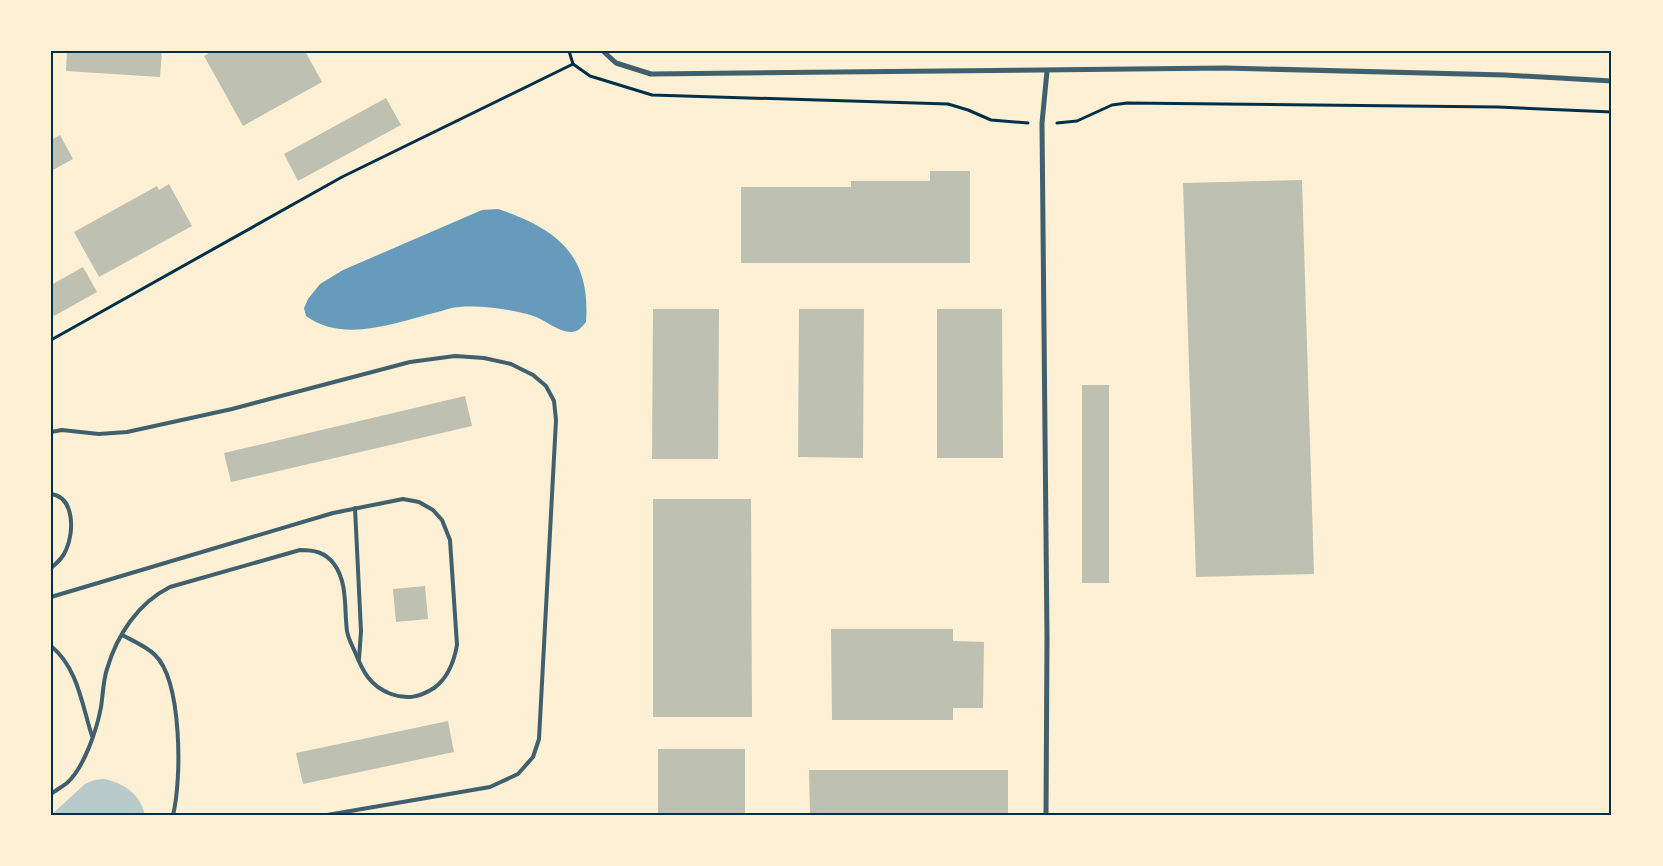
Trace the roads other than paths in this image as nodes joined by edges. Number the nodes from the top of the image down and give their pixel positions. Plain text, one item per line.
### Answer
1 (603, 51) edge
2 (1046, 71) junction
3 (1612, 81) edge
4 (51, 432) edge
5 (51, 494) edge
6 (355, 508) junction
7 (51, 568) edge
8 (51, 597) edge
9 (122, 635) junction
10 (51, 646) edge
11 (358, 661) junction
12 (92, 736) junction
13 (51, 794) edge
14 (173, 815) edge
15 (327, 815) edge
16 (1046, 815) edge

1 - 2 street
2 - 3 street
2 - 16 street
4 - 15 lane
5 - 7 lane
6 - 8 lane
6 - 11 lane
6 - 11 lane
9 - 11 lane
9 - 12 lane
9 - 14 lane
10 - 12 lane
12 - 13 lane

